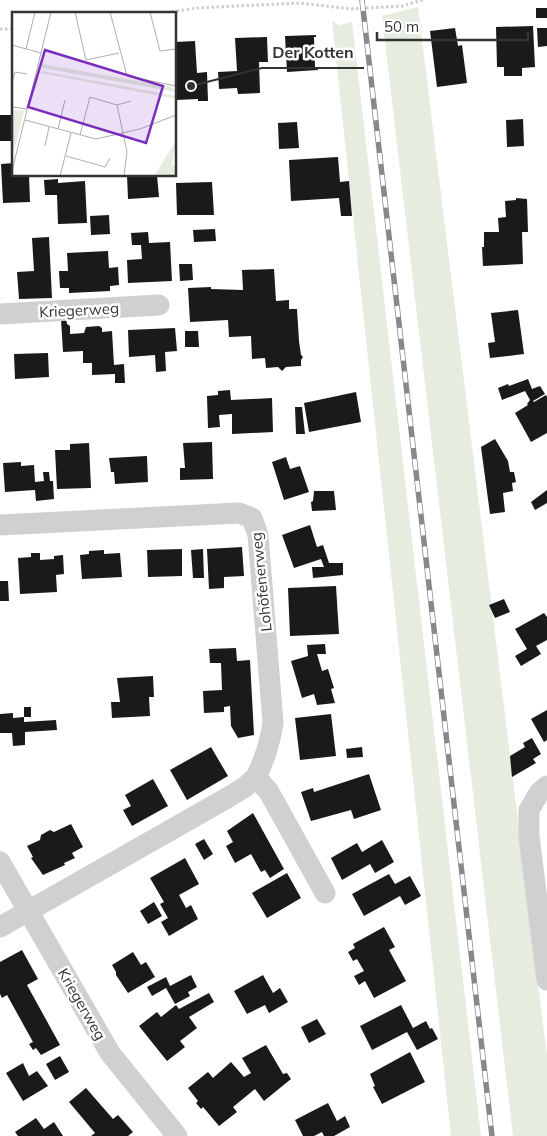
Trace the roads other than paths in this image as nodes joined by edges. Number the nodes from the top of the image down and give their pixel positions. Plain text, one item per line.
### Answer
1 (159, 306) dead end
2 (0, 314) edge
3 (0, 525) edge
4 (256, 777) junction
5 (547, 786) edge
6 (0, 862) edge
7 (325, 893) dead end
8 (28, 911) junction
9 (0, 927) edge
10 (547, 980) edge
11 (177, 1136) edge

1 - 2 street, Kriegerweg
3 - 4 street, Lohöfenerweg
4 - 7 street
4 - 8 street, Lohöfenerweg
5 - 10 street
6 - 8 street, Kriegerweg
8 - 9 street, Lohöfenerweg
8 - 11 street, Kriegerweg

